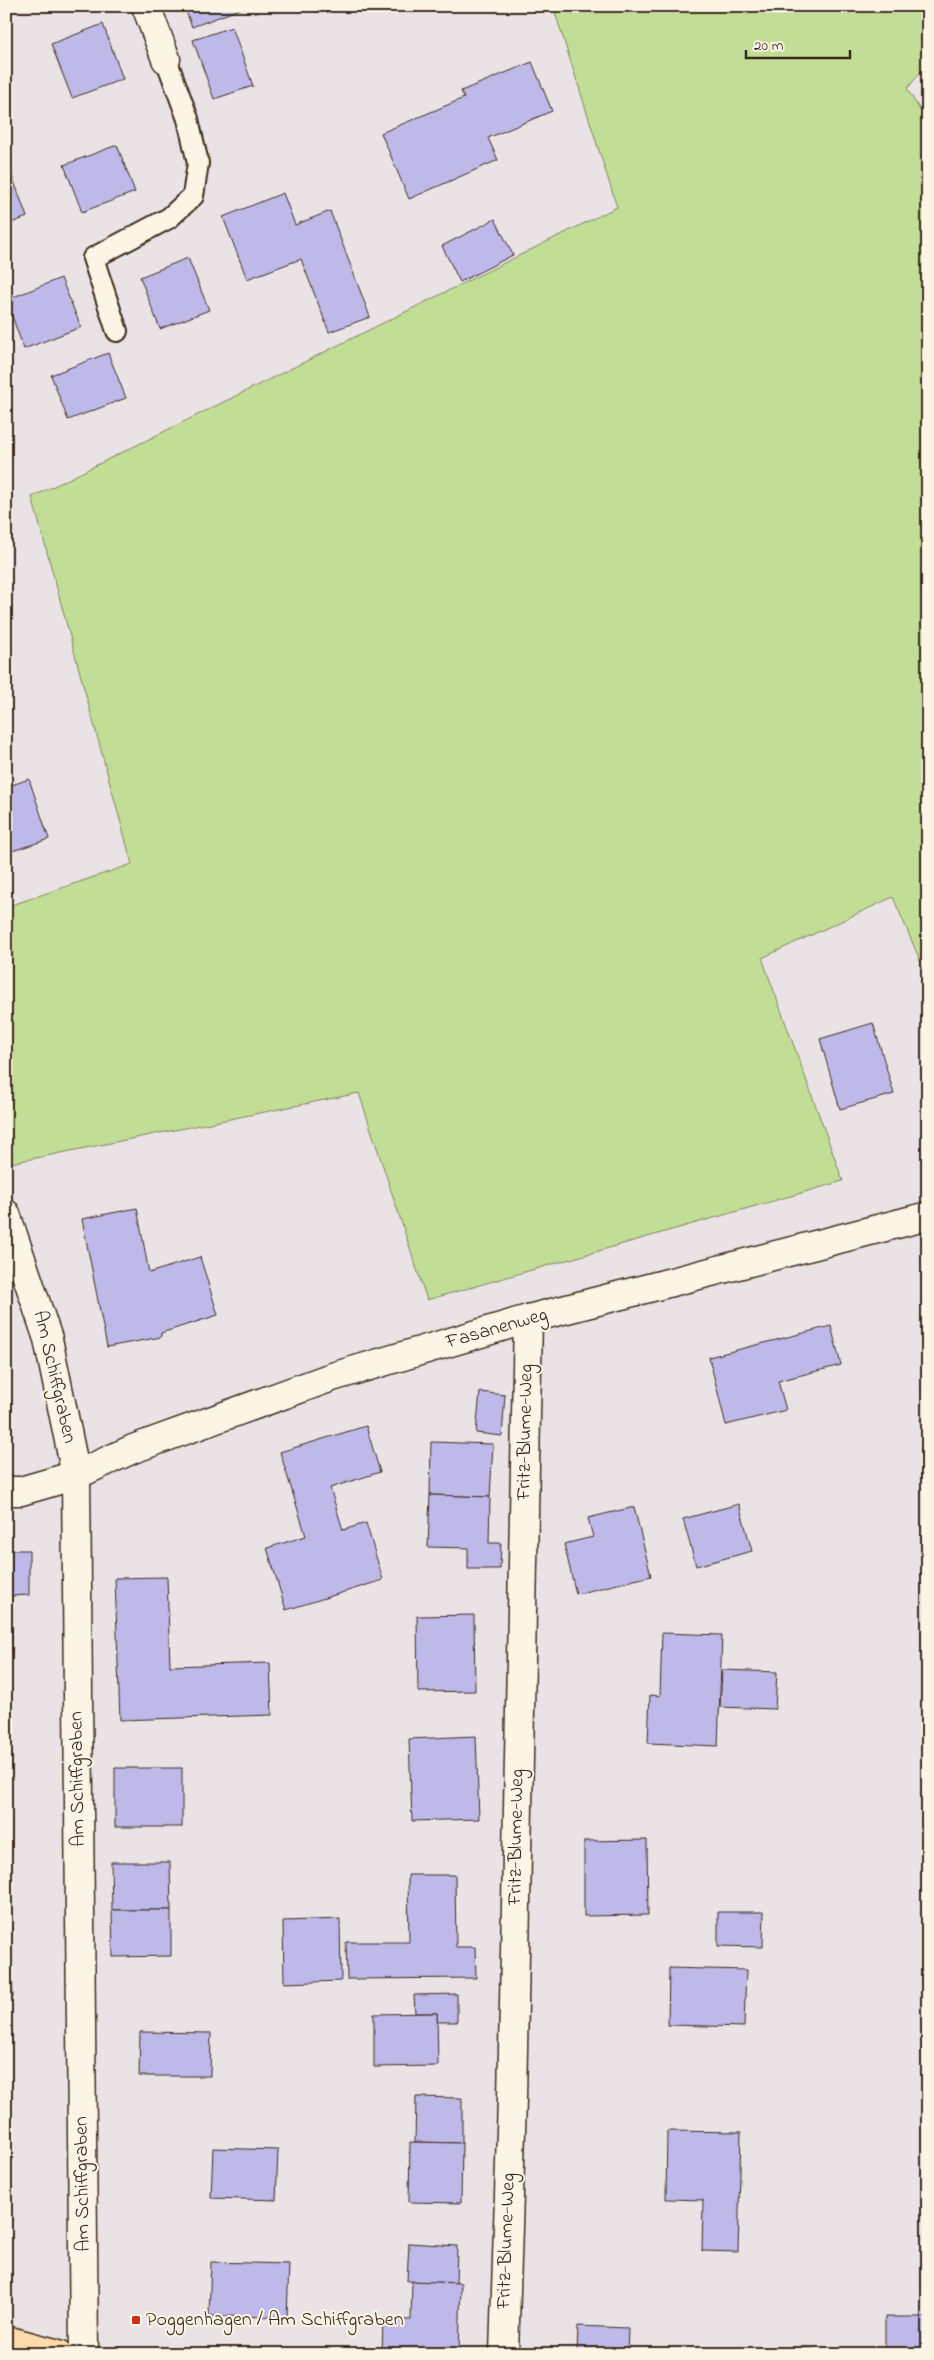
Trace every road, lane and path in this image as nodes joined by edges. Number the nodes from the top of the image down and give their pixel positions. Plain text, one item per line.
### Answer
1 (146, 6) edge
2 (166, 59) joint
3 (117, 331) dead end
4 (6, 1214) edge
5 (928, 1216) edge
6 (528, 1319) junction
7 (76, 1475) junction
8 (6, 1491) edge
9 (6, 2340) edge
10 (59, 2354) edge
11 (84, 2354) edge
12 (504, 2354) edge

1 - 2 street
2 - 3 lane
4 - 7 street, Am Schiffgraben
5 - 6 street, Fasanenweg
6 - 7 street, Fasanenweg
6 - 12 street, Fritz-Blume-Weg
7 - 8 street, Fasanenweg
7 - 11 street, Am Schiffgraben
9 - 10 main road

